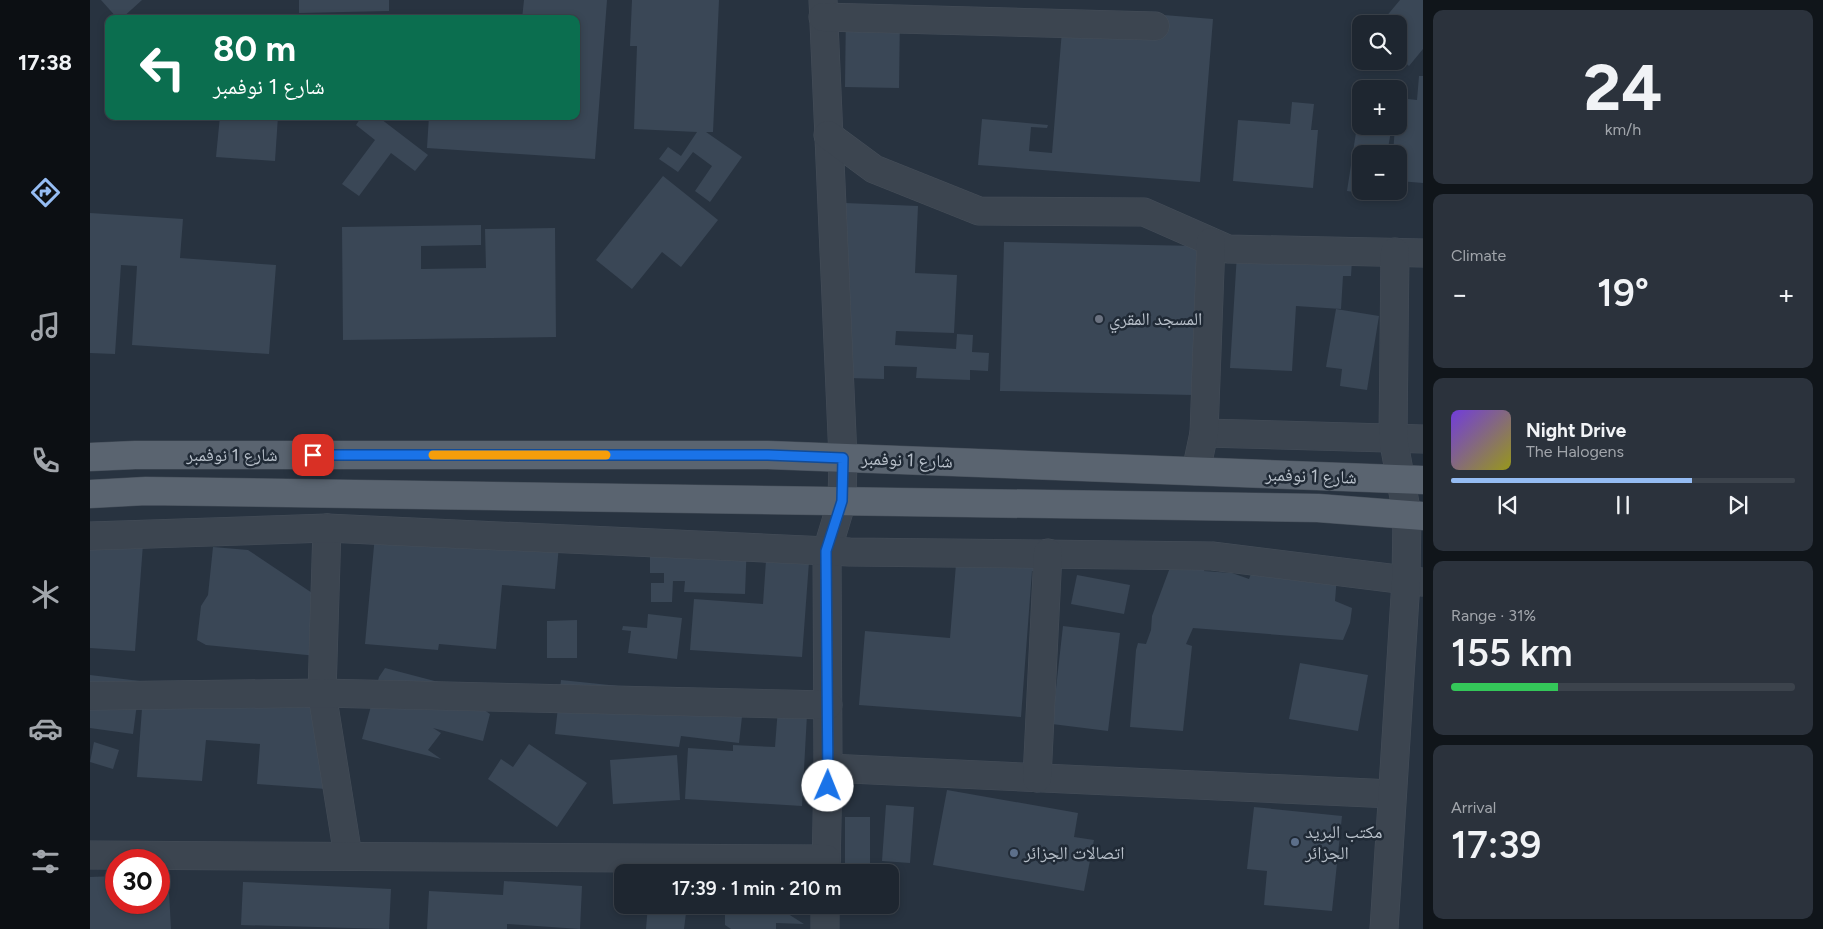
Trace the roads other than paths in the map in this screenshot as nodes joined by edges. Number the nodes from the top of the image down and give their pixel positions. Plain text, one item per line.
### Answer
1 (823, 9) edge
2 (1155, 26) dead end
3 (828, 135) junction
4 (1211, 242) junction
5 (1396, 252) junction
6 (1423, 252) edge
7 (1204, 433) junction
8 (1393, 438) junction
9 (1423, 439) edge
10 (90, 458) edge
11 (843, 458) junction
12 (1196, 471) junction
13 (1412, 479) edge
14 (90, 494) edge
15 (842, 501) junction
16 (1415, 515) edge
17 (327, 528) junction
18 (90, 536) edge
19 (826, 551) junction
20 (1048, 553) junction
21 (1415, 582) edge
22 (322, 693) junction
23 (90, 696) edge
24 (828, 705) junction
25 (828, 768) junction
26 (1037, 778) junction
27 (1392, 794) junction
28 (90, 855) edge
29 (348, 856) junction
30 (730, 864) edge
31 (826, 864) edge
32 (825, 914) edge
33 (825, 929) edge
34 (1384, 929) edge

1 - 2 street
1 - 3 street
3 - 4 street
3 - 11 street
4 - 5 street
4 - 7 street
5 - 6 street
5 - 8 street
7 - 8 street
7 - 12 street
8 - 9 street
8 - 13 street
10 - 11 main road, شارع 1 نوفمبر
11 - 12 main road, شارع 1 نوفمبر
11 - 15 street
12 - 13 main road, شارع 1 نوفمبر
13 - 16 street
14 - 15 main road, شارع 1 نوفمبر
15 - 16 main road, شارع 1 نوفمبر
15 - 19 street
16 - 21 street
17 - 18 street
17 - 19 street
17 - 22 street
19 - 20 street
19 - 24 street
20 - 21 street
20 - 26 street
21 - 27 street
22 - 23 street
22 - 24 street
22 - 29 street
24 - 25 street
25 - 26 street
25 - 31 street
26 - 27 street
27 - 34 street
28 - 29 street
29 - 30 street
32 - 33 street

